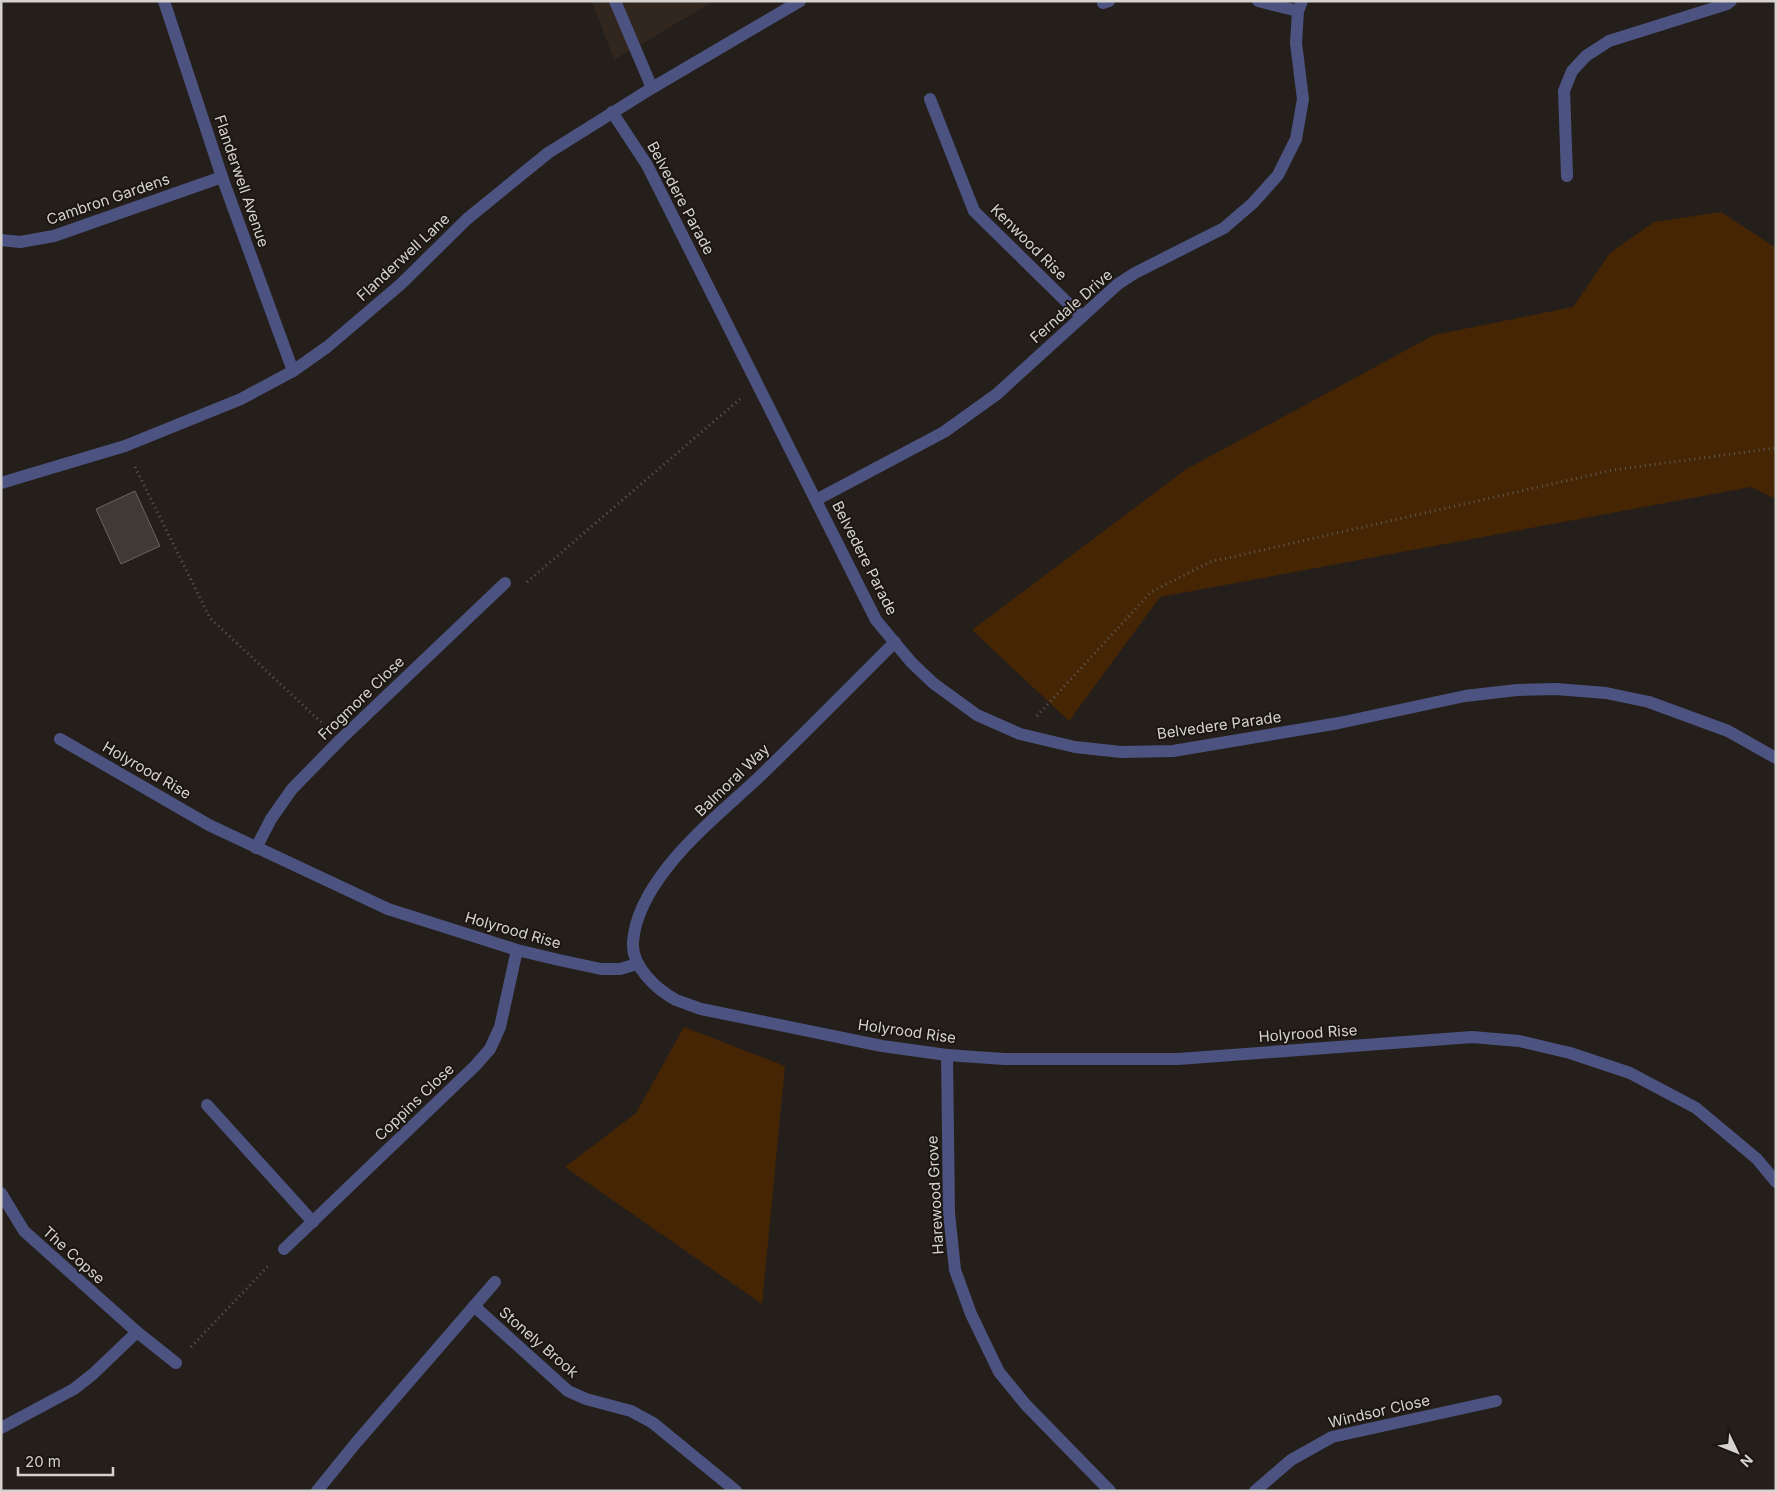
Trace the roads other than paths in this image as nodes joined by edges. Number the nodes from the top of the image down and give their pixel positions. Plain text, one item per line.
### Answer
1 (164, 1) edge
2 (615, 1) edge
3 (800, 1) edge
4 (1258, 1) edge
5 (1731, 1) edge
6 (1300, 6) edge
7 (652, 88) junction
8 (930, 99) dead end
9 (612, 112) junction
10 (1567, 176) dead end
11 (222, 177) junction
12 (1, 240) edge
13 (1082, 317) junction
14 (293, 370) junction
15 (1, 483) edge
16 (816, 500) junction
17 (505, 583) road end
18 (895, 642) junction
19 (60, 739) dead end
20 (1776, 758) edge
21 (256, 848) junction
22 (517, 950) junction
23 (637, 964) junction
24 (947, 1055) junction
25 (207, 1105) dead end
26 (1776, 1182) edge
27 (1, 1193) edge
28 (313, 1222) junction
29 (284, 1249) road end
30 (495, 1282) dead end
31 (474, 1306) junction
32 (137, 1332) junction
33 (176, 1363) road end
34 (1496, 1401) dead end
35 (1, 1428) edge
36 (317, 1491) edge
37 (736, 1491) edge
38 (1110, 1491) edge
39 (1255, 1491) edge

1 - 11 street, Flanderwell Avenue
2 - 7 street
3 - 7 street, Flanderwell Lane
4 - 6 street, Ferndale Drive
5 - 10 street
6 - 13 street, Ferndale Drive
7 - 9 street, Flanderwell Lane
8 - 13 street, Kenwood Rise
9 - 14 street, Flanderwell Lane
9 - 16 street, Belvedere Parade
11 - 12 street, Cambron Gardens
11 - 14 street, Flanderwell Avenue
13 - 16 street, Ferndale Drive
14 - 15 street, Flanderwell Lane
16 - 18 street, Belvedere Parade
17 - 21 street, Frogmore Close
18 - 20 street, Belvedere Parade
18 - 23 street, Balmoral Way
19 - 21 street, Holyrood Rise
21 - 22 street, Holyrood Rise
22 - 23 street, Holyrood Rise
22 - 28 street, Coppins Close
23 - 24 street, Holyrood Rise
24 - 26 street, Holyrood Rise
24 - 38 street, Harewood Grove
25 - 28 street
27 - 32 street, The Copse
28 - 29 street, Coppins Close
30 - 31 street
31 - 36 street
31 - 37 street, Stonely Brook
32 - 33 street, The Copse
32 - 35 street
34 - 39 street, Windsor Close

